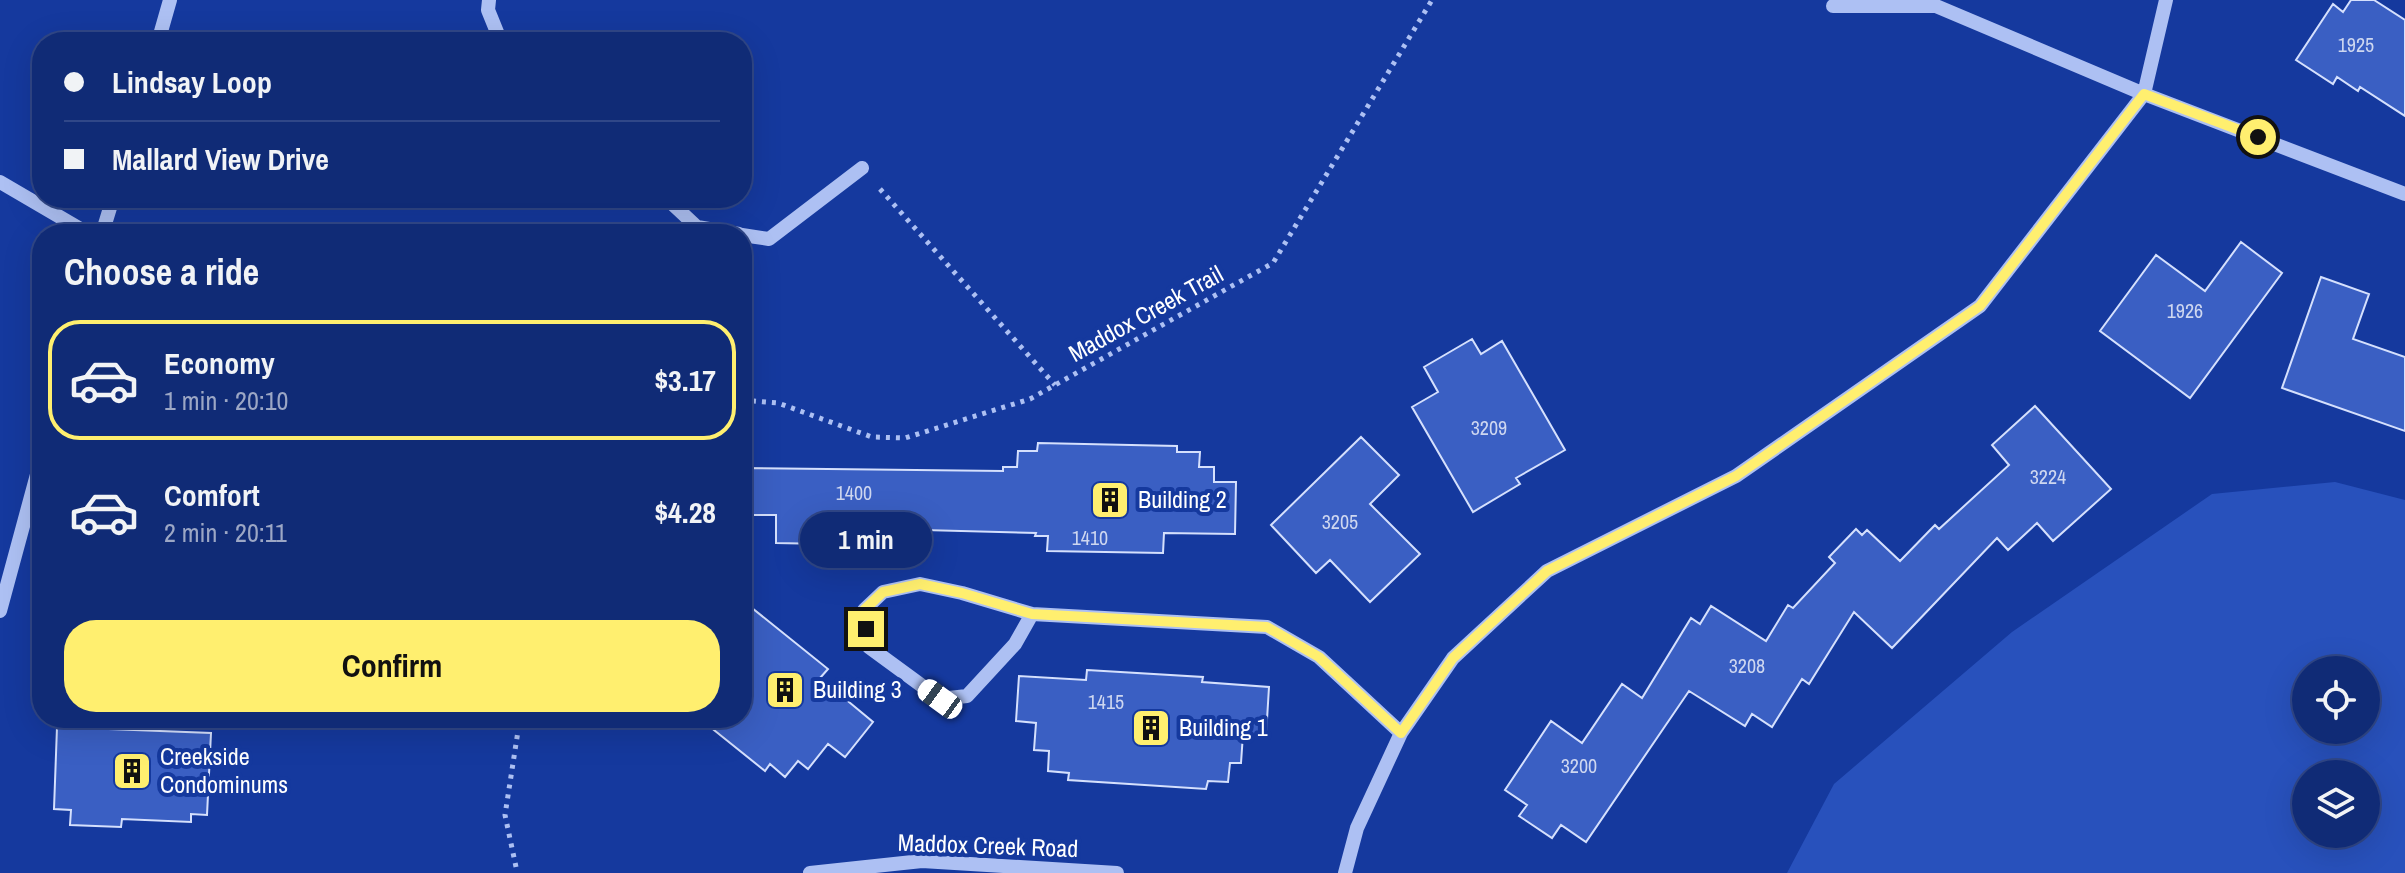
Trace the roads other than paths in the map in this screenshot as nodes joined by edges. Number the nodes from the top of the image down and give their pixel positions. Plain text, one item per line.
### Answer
1 (170, 0) edge
2 (2166, 0) edge
3 (488, 5) edge
4 (1833, 6) dead end
5 (161, 32) edge
6 (497, 32) edge
7 (2144, 94) junction
8 (862, 168) road end
9 (0, 182) edge
10 (2405, 194) edge
11 (32, 201) edge
12 (44, 208) edge
13 (677, 208) edge
14 (72, 224) edge
15 (694, 224) edge
16 (752, 236) edge
17 (32, 493) edge
18 (0, 611) edge
19 (1032, 614) junction
20 (1401, 733) junction
21 (810, 873) edge
22 (1117, 873) edge
23 (1345, 873) edge

1 - 5 street
2 - 7 street
3 - 6 street
4 - 7 street
7 - 10 street
7 - 20 street
8 - 16 street
9 - 11 street
12 - 14 street
13 - 15 street
17 - 18 street
19 - 19 street
19 - 20 street
20 - 23 street
21 - 22 street, Maddox Creek Road

